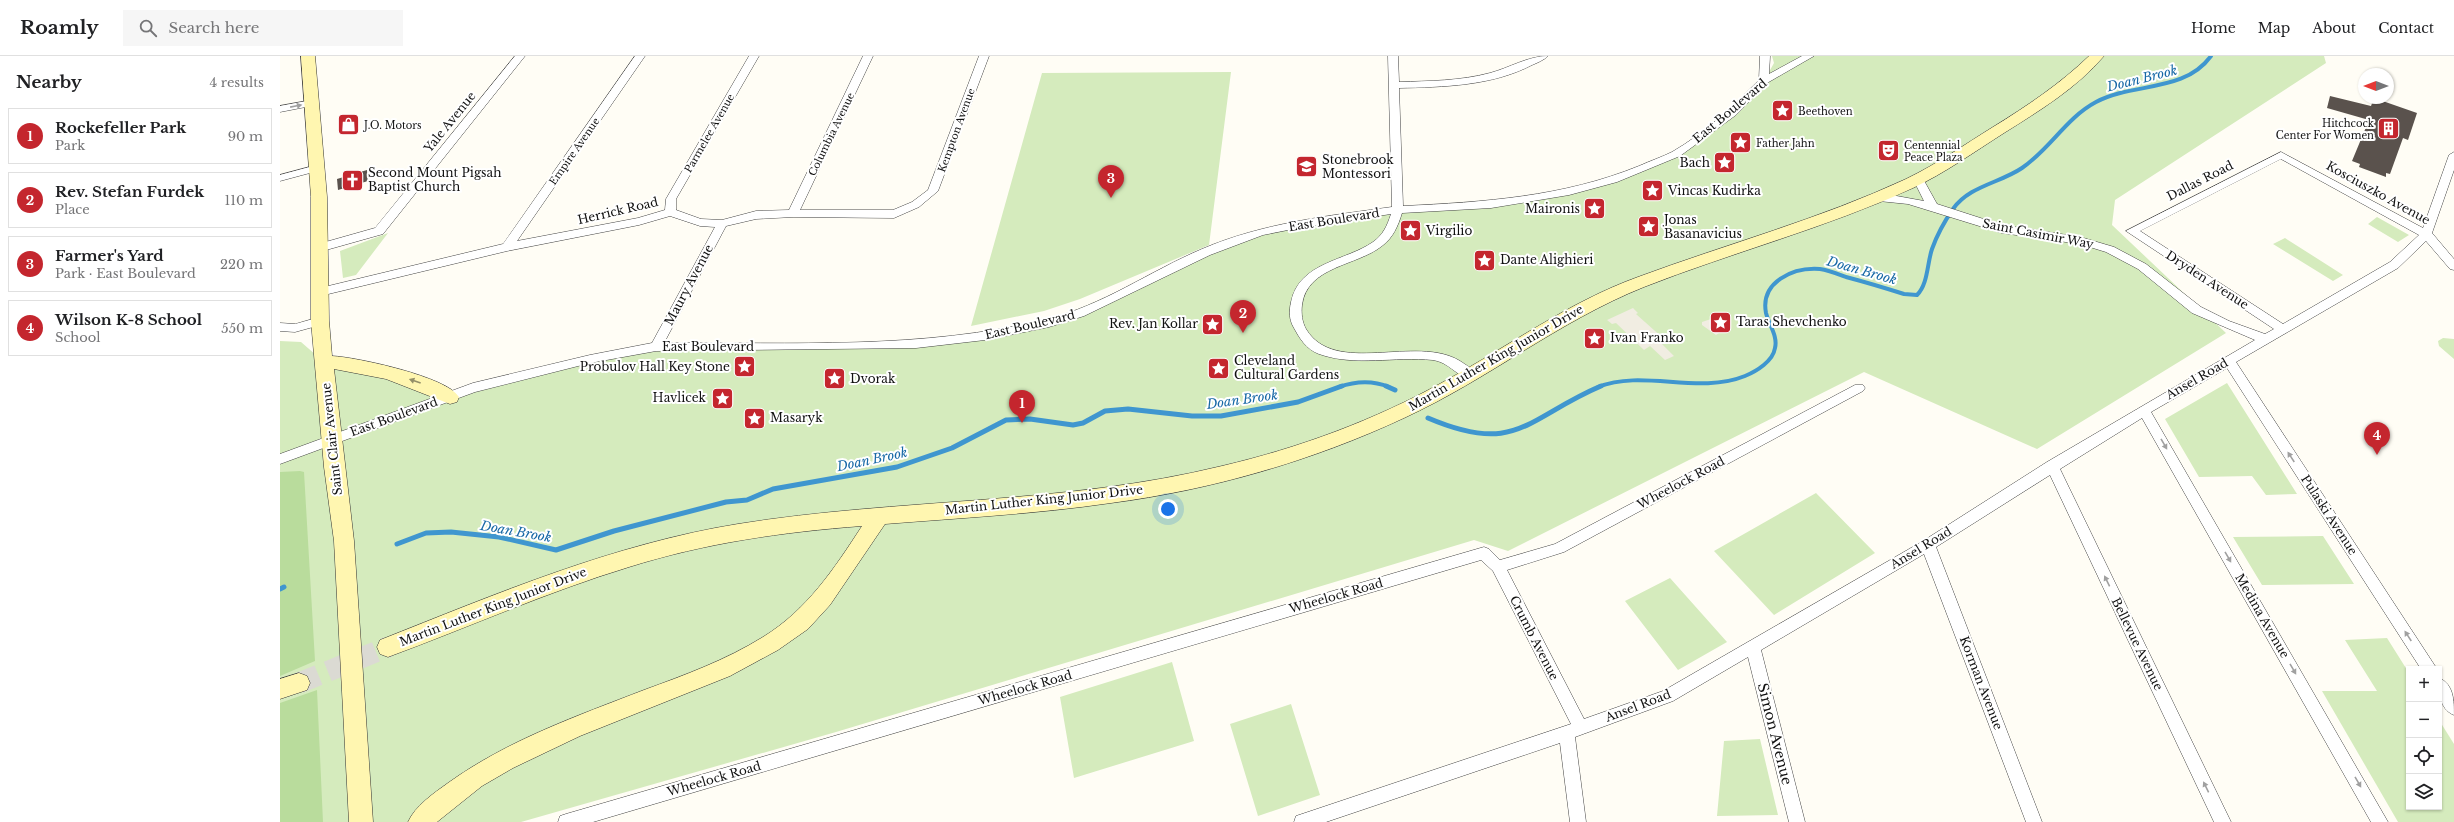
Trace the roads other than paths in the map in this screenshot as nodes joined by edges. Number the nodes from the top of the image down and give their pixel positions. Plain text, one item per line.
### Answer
1 (308, 56) edge
2 (520, 56) edge
3 (640, 56) edge
4 (754, 56) edge
5 (868, 56) edge
6 (984, 56) edge
7 (1393, 56) edge
8 (1543, 56) edge
9 (1765, 56) edge
10 (1809, 56) edge
11 (2097, 56) edge
12 (1530, 59) edge
13 (1764, 81) junction
14 (1394, 85) junction
15 (312, 103) junction
16 (280, 109) edge
17 (2281, 155) joint
18 (2454, 156) edge
19 (317, 168) junction
20 (280, 178) edge
21 (1918, 178) junction
22 (1873, 198) junction
23 (924, 200) joint
24 (1937, 206) junction
25 (1398, 210) junction
26 (670, 212) junction
27 (793, 213) junction
28 (722, 224) junction
29 (2132, 231) joint
30 (2426, 234) junction
31 (507, 247) junction
32 (319, 248) junction
33 (2454, 265) edge
34 (320, 292) junction
35 (320, 321) junction
36 (280, 327) edge
37 (2282, 329) junction
38 (2265, 339) junction
39 (656, 347) junction
40 (2230, 361) junction
41 (324, 362) junction
42 (1470, 375) junction
43 (1859, 388) dead end
44 (450, 397) junction
45 (2144, 410) junction
46 (332, 440) junction
47 (280, 459) edge
48 (2052, 466) junction
49 (879, 516) junction
50 (1928, 545) junction
51 (1484, 553) joint
52 (1498, 567) junction
53 (388, 647) tunnel mouth
54 (1753, 647) junction
55 (2427, 666) edge
56 (2442, 690) edge
57 (2454, 708) edge
58 (1573, 730) junction
59 (361, 822) edge
60 (420, 822) edge
61 (566, 822) edge
62 (1302, 822) edge
63 (1578, 822) edge
64 (1797, 822) edge
65 (2034, 822) edge
66 (2223, 822) edge
67 (2380, 822) edge

1 - 15 main road, Saint Clair Avenue
2 - 32 street, Yale Avenue
3 - 31 street, Empire Avenue
4 - 26 street, Parmelee Avenue
5 - 27 street, Columbia Avenue
6 - 23 street, Kempton Avenue
7 - 14 street
8 - 12 street
9 - 13 street
10 - 13 street, East Boulevard
11 - 21 main road, Martin Luther King Junior Drive
12 - 14 street
13 - 25 street, East Boulevard
14 - 25 street
16 -> 15 street
15 - 19 main road, Saint Clair Avenue
17 - 29 street, Dallas Road
17 - 30 street, Kosciuszko Avenue
18 - 30 street, Ansel Road
19 - 20 street
19 - 32 main road, Saint Clair Avenue
21 - 22 main road, Martin Luther King Junior Drive
21 - 24 street
22 - 24 street, Saint Casimir Way
22 - 42 main road, Martin Luther King Junior Drive
23 - 27 street, Herrick Road
24 - 38 street, Saint Casimir Way
25 - 39 street, East Boulevard
25 - 42 street
26 - 28 street, Herrick Road
26 - 31 street, Herrick Road
27 - 28 street, Herrick Road
28 - 39 street, Maury Avenue
29 - 37 street, Dryden Avenue
30 - 33 street, Kosciuszko Avenue
30 - 37 street, Ansel Road
31 - 34 street, Herrick Road
32 - 34 main road, Saint Clair Avenue
34 - 35 main road, Saint Clair Avenue
35 - 36 street
35 - 41 main road, Saint Clair Avenue
37 - 38 street, Ansel Road
38 - 40 street, Ansel Road
39 - 44 street, East Boulevard
40 - 45 street, Ansel Road
55 -> 40 street, Pulaski Avenue
44 -> 41 main road
41 - 46 main road, Saint Clair Avenue
42 - 49 main road, Martin Luther King Junior Drive
43 - 52 street, Wheelock Road
44 - 46 street, East Boulevard
45 - 48 street, Ansel Road
45 -> 67 street, Medina Avenue
46 - 47 street, East Boulevard
46 - 59 main road, Saint Clair Avenue
48 - 50 street, Ansel Road
66 -> 48 street, Bellevue Avenue
49 - 53 main road, Martin Luther King Junior Drive
49 - 60 main road
50 - 54 street, Ansel Road
50 - 65 street, Korman Avenue
51 - 52 street, Crumb Avenue
51 - 61 street, Wheelock Road
52 - 58 street, Crumb Avenue
54 - 58 street, Ansel Road
54 - 64 street, Simon Avenue
56 - 57 street
58 - 62 street, Ansel Road
58 - 63 street, Crumb Avenue

